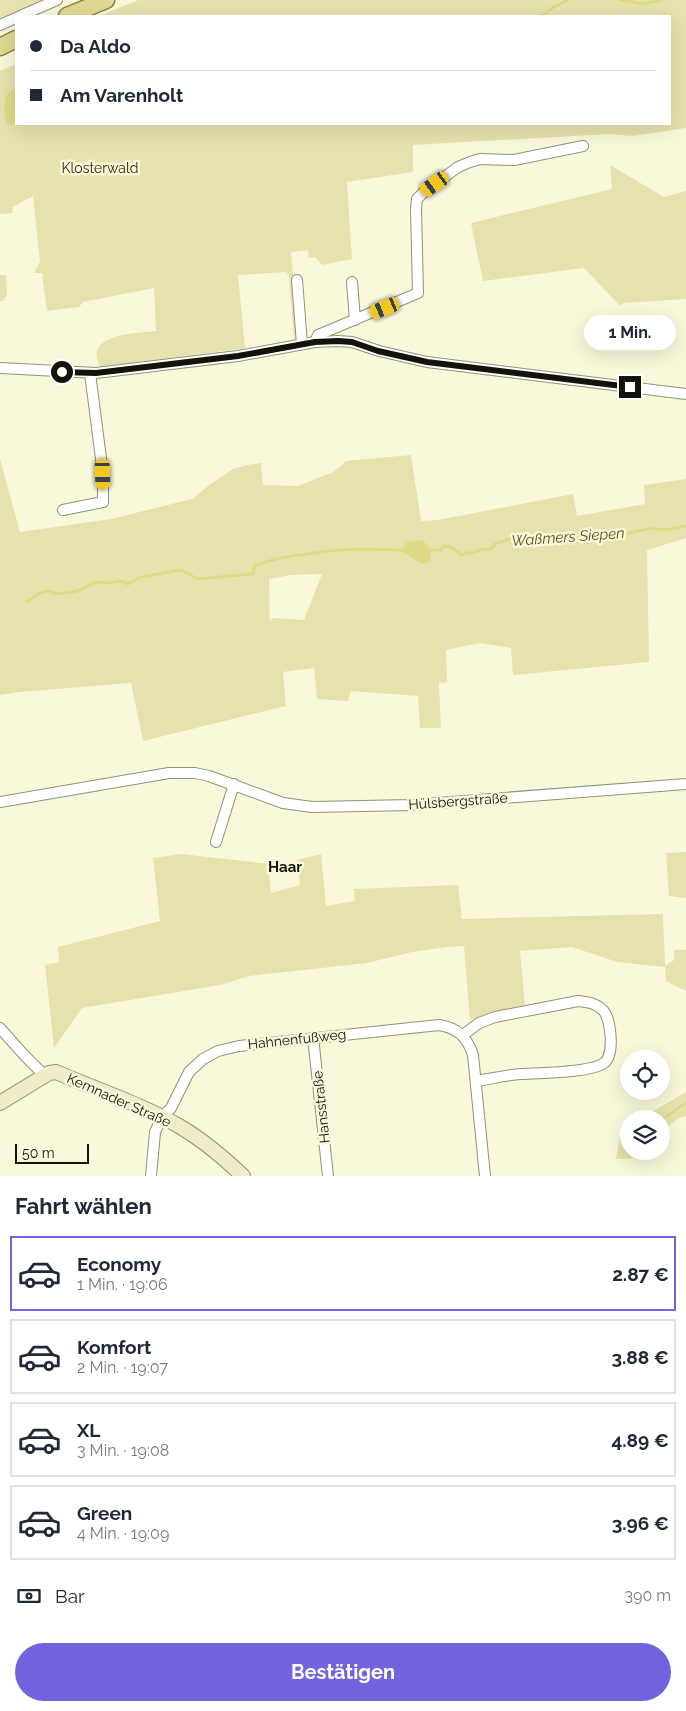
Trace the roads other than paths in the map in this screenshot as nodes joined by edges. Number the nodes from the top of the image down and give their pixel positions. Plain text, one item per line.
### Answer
1 (57, 0) edge
2 (106, 0) edge
3 (22, 15) edge
4 (69, 15) edge
5 (15, 18) edge
6 (0, 25) edge
7 (15, 40) edge
8 (0, 47) edge
9 (583, 146) dead end
10 (297, 280) dead end
11 (352, 282) dead end
12 (355, 320) junction
13 (315, 342) junction
14 (302, 344) junction
15 (0, 368) edge
16 (90, 373) junction
17 (686, 394) edge
18 (63, 510) dead end
19 (234, 784) junction
20 (686, 784) edge
21 (0, 802) edge
22 (216, 842) dead end
23 (0, 1028) edge
24 (463, 1035) junction
25 (313, 1037) junction
26 (44, 1075) junction
27 (476, 1081) junction
28 (0, 1103) edge
29 (162, 1118) junction
30 (151, 1176) edge
31 (243, 1176) edge
32 (328, 1176) edge
33 (485, 1176) edge

1 - 3 street
2 - 4 main road
5 - 6 street
7 - 8 main road
9 - 12 street
10 - 14 street
11 - 12 street
12 - 13 street
13 - 14 street
13 - 17 street
14 - 16 street
15 - 16 street
16 - 18 street
19 - 20 street, Hülsbergstraße
19 - 21 street, Hülsbergstraße
19 - 22 street
23 - 26 street
24 - 25 street, Hahnenfußweg
24 - 27 street
24 - 27 street
25 - 29 street, Hahnenfußweg
25 - 32 street, Hansstraße
26 - 28 street
26 - 29 street, Kemnader Straße
27 - 33 street
29 - 30 street, Hahnenfußweg
29 - 31 street, Kemnader Straße

